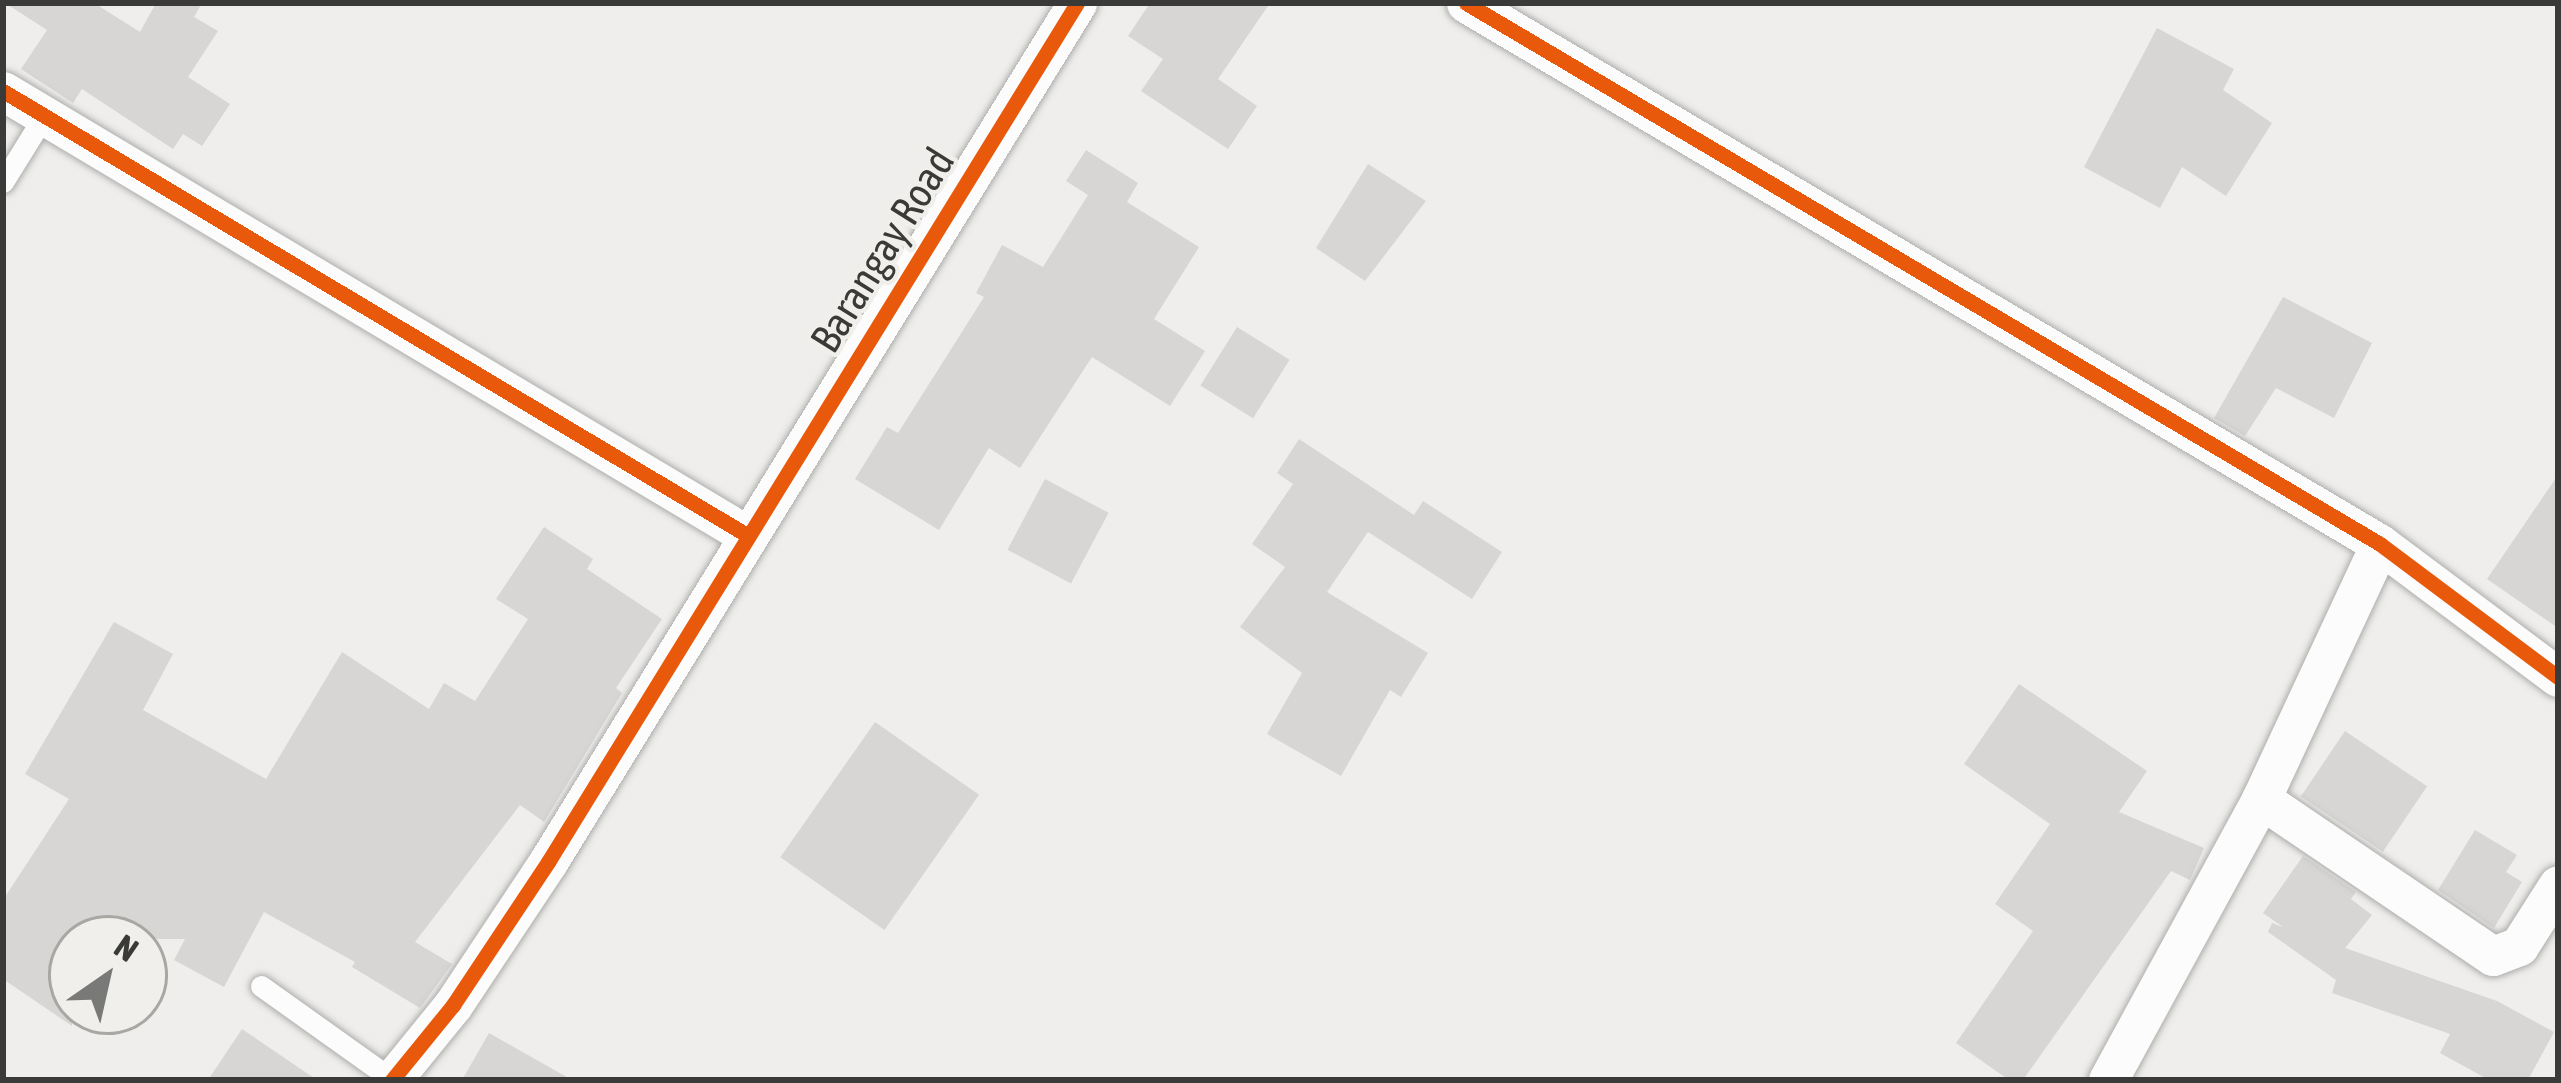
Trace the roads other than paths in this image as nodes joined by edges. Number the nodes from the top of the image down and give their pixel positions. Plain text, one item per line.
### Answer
1 (1077, 3) edge
2 (1466, 3) edge
3 (3, 91) edge
4 (44, 116) junction
5 (3, 182) edge
6 (747, 535) junction
7 (2380, 544) junction
8 (2558, 677) edge
9 (2261, 799) junction
10 (2558, 885) edge
11 (261, 986) dead end
12 (393, 1080) edge
13 (2108, 1080) edge

1 - 6 street, Barangay Road
2 - 7 street
3 - 4 street
4 - 5 lane
4 - 6 street
6 - 12 street, Barangay Road
7 - 8 street
7 - 9 street
9 - 10 street
9 - 13 street
11 - 12 lane

